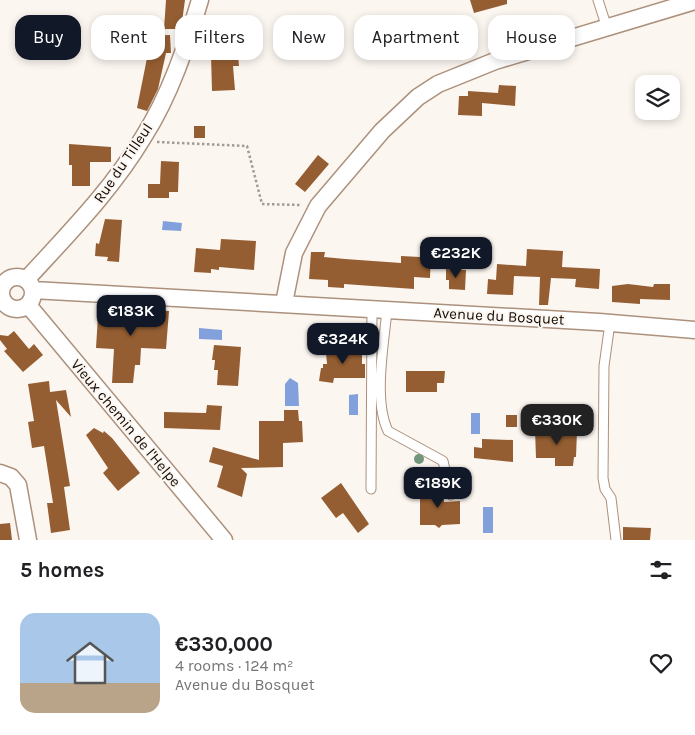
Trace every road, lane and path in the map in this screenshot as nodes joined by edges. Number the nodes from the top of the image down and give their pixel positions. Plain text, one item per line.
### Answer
1 (200, 0) edge
2 (598, 0) edge
3 (695, 1) edge
4 (607, 28) junction
5 (144, 136) junction
6 (318, 206) junction
7 (3, 280) edge
8 (29, 292) junction
9 (1, 299) edge
10 (284, 303) junction
11 (380, 310) junction
12 (610, 323) junction
13 (695, 330) edge
14 (0, 474) edge
15 (371, 489) dead end
16 (451, 495) dead end
17 (28, 540) edge
18 (224, 540) edge
19 (616, 540) edge

1 - 5 street, Rue du Tilleul
2 - 4 lane
3 - 4 street
4 - 6 street
5 - 6 path
5 - 8 street, Rue du Tilleul
6 - 10 street
7 - 8 street
7 - 9 street
8 - 9 street
8 - 10 street, Avenue du Bosquet
8 - 18 street, Vieux chemin de l'Helpe
10 - 11 street, Avenue du Bosquet
11 - 12 street, Avenue du Bosquet
11 - 15 lane
11 - 16 lane
12 - 13 street, Avenue du Bosquet
12 - 19 lane
14 - 17 street

